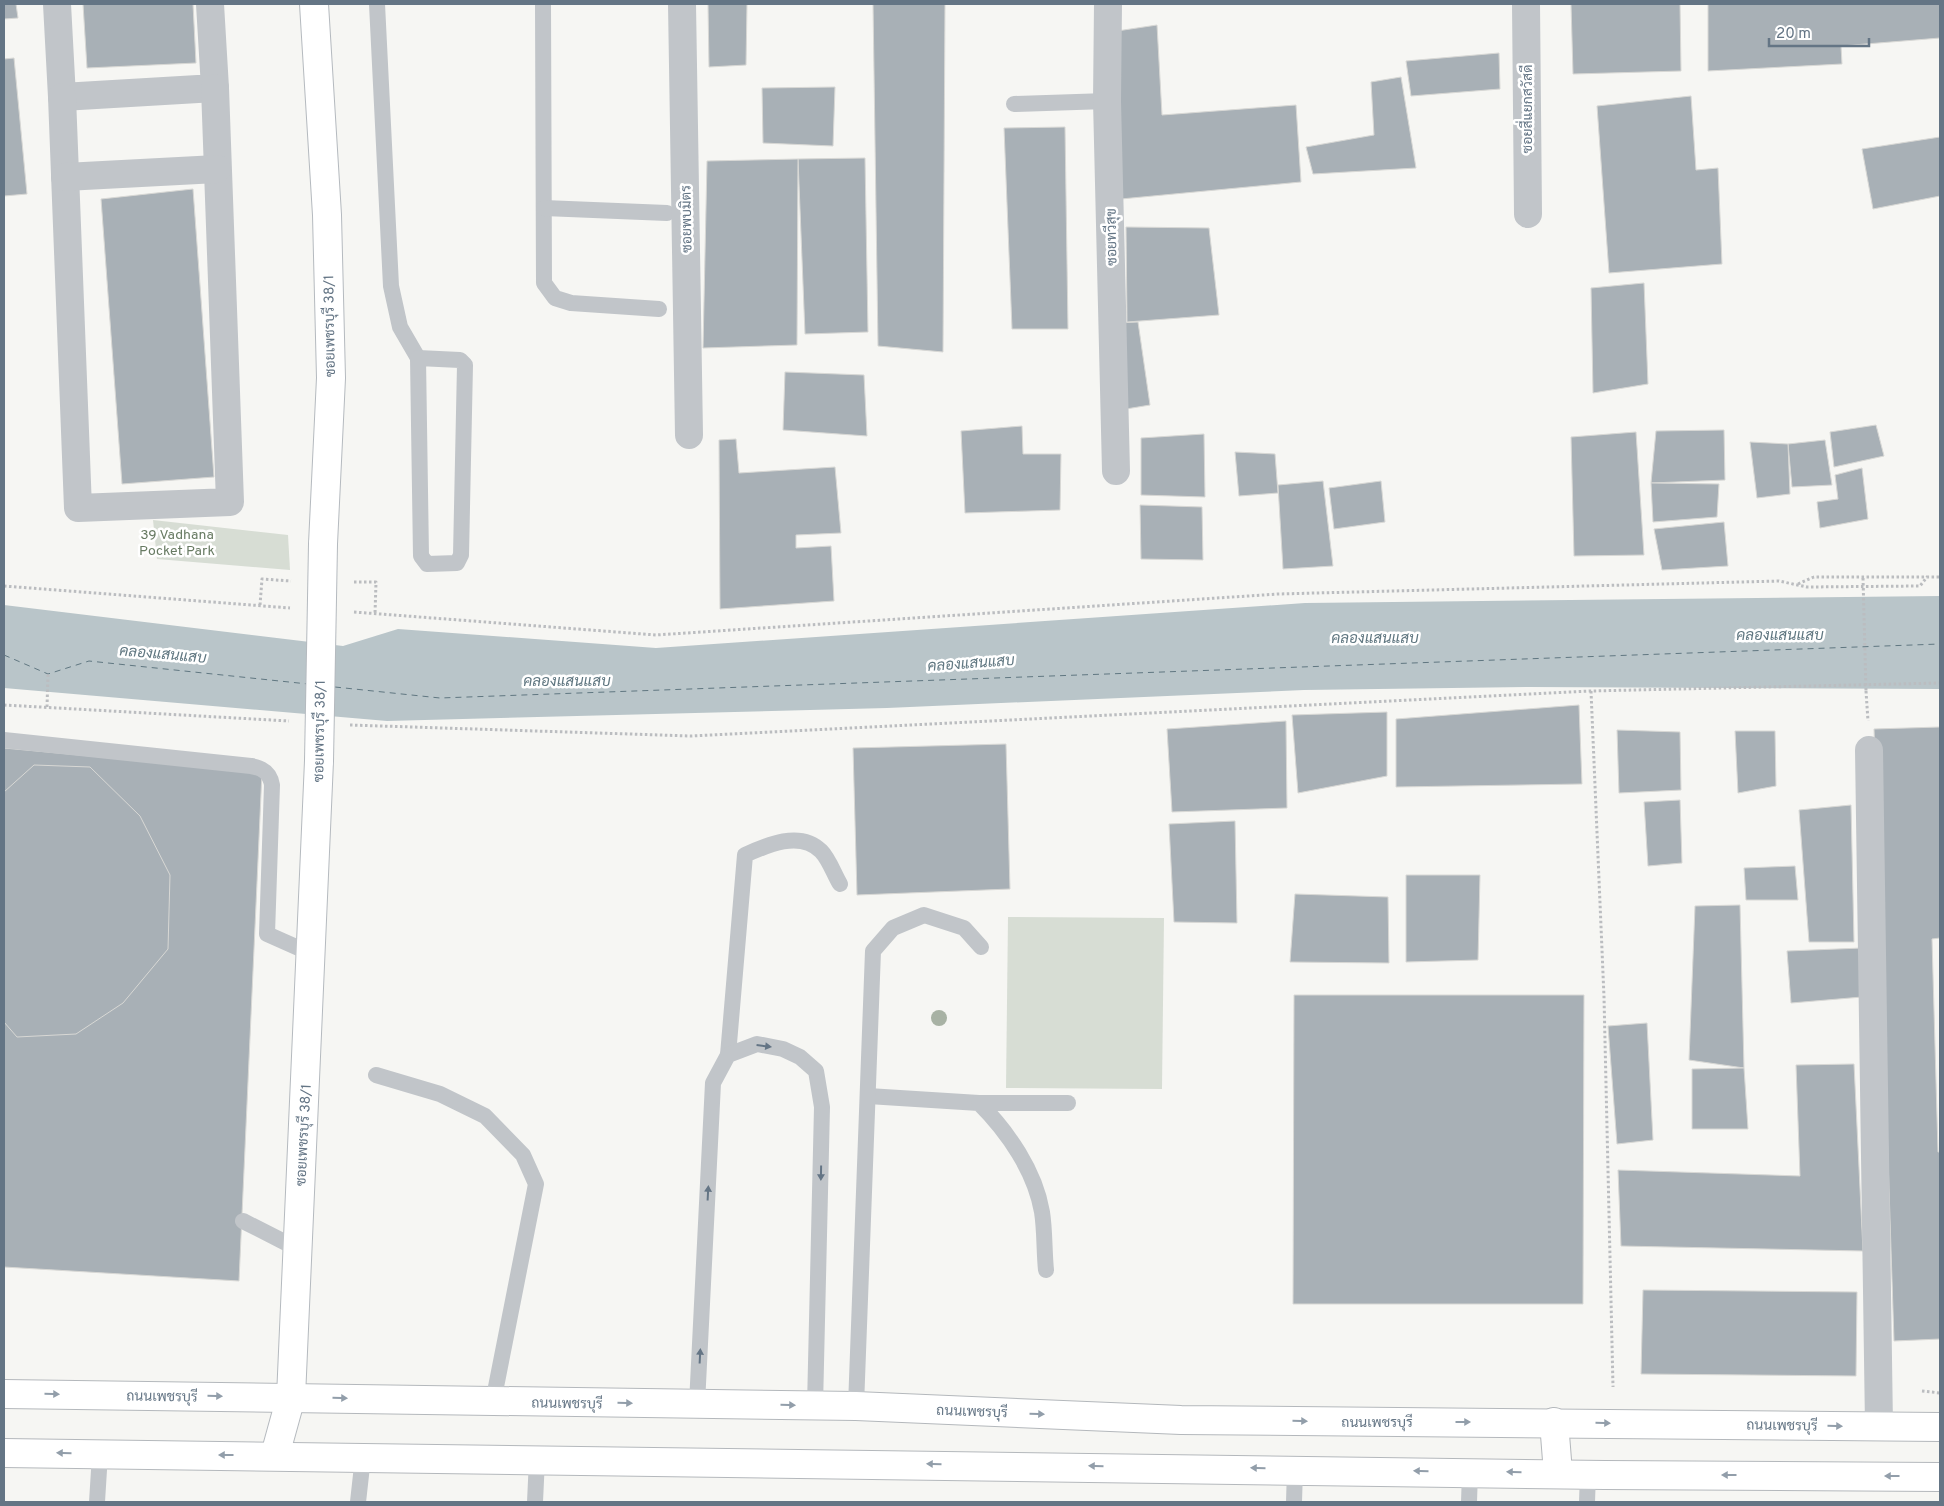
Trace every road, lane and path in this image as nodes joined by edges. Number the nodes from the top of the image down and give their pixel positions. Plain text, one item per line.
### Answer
1 (57, 4) edge
2 (210, 4) edge
3 (314, 4) edge
4 (377, 4) edge
5 (544, 4) edge
6 (682, 4) edge
7 (1108, 4) edge
8 (1526, 4) edge
9 (215, 88) junction
10 (62, 97) junction
11 (1107, 100) junction
12 (1014, 104) dead end
13 (217, 169) junction
14 (65, 177) junction
15 (544, 208) junction
16 (667, 213) dead end
17 (1528, 214) dead end
18 (659, 309) dead end
19 (418, 358) junction
20 (689, 435) dead end
21 (1116, 471) dead end
22 (1926, 577) junction
23 (1940, 577) edge
24 (1863, 578) junction
25 (294, 582) dead end
26 (348, 582) dead end
27 (1797, 584) junction
28 (4, 586) edge
29 (260, 605) junction
30 (294, 608) dead end
31 (348, 612) dead end
32 (375, 614) junction
33 (48, 674) dead end
34 (1940, 683) edge
35 (1591, 691) junction
36 (1866, 691) dead end
37 (4, 705) edge
38 (47, 707) junction
39 (293, 722) dead end
40 (342, 724) dead end
41 (4, 740) edge
42 (1869, 750) dead end
43 (840, 884) dead end
44 (981, 947) dead end
45 (312, 954) junction
46 (728, 1055) junction
47 (376, 1074) dead end
48 (868, 1096) junction
49 (979, 1103) junction
50 (1068, 1103) dead end
51 (243, 1221) dead end
52 (298, 1249) junction
53 (1046, 1270) dead end
54 (1613, 1387) dead end
55 (1922, 1391) dead end
56 (1940, 1393) edge
57 (4, 1394) edge
58 (291, 1397) junction
59 (493, 1402) junction
60 (697, 1404) junction
61 (815, 1406) junction
62 (856, 1406) junction
63 (1554, 1422) junction
64 (1879, 1426) junction
65 (1940, 1427) edge
66 (4, 1453) edge
67 (100, 1454) junction
68 (275, 1455) junction
69 (363, 1456) junction
70 (537, 1459) junction
71 (1295, 1469) junction
72 (1470, 1472) junction
73 (1558, 1473) junction
74 (1588, 1474) junction
75 (1940, 1476) edge
76 (97, 1502) edge
77 (358, 1502) edge
78 (535, 1502) edge
79 (1294, 1502) edge
80 (1470, 1502) edge
81 (1588, 1502) edge

1 - 10 street
2 - 9 street
3 - 45 main road, ซอยเพชรบุรี 38/1, bridge
4 - 19 lane
5 - 15 lane
6 - 20 street, ซอยพบมิตร
7 - 11 street, ซอยทวีสุข
8 - 17 street, ซอยสี่แยกสวัสดี
9 - 10 street
9 - 13 street
10 - 14 street
11 - 12 lane
11 - 21 street, ซอยทวีสุข
13 - 14 street
13 - 14 street
15 - 16 lane
15 - 18 lane
19 - 19 lane
22 - 23 path
22 - 24 path
22 - 27 path
24 - 27 path
24 - 36 path, bridge
25 - 29 path
26 - 32 path
27 - 32 path
28 - 29 path
29 - 30 path
31 - 32 path
33 - 38 path
34 - 35 path
35 - 40 path
35 - 54 path
37 - 38 path
38 - 39 path
41 - 45 lane
42 - 64 street
43 - 46 lane
44 - 48 lane
45 - 52 main road, ซอยเพชรบุรี 38/1
60 -> 46 lane
46 -> 61 lane
47 - 59 lane
48 - 49 lane
48 - 62 lane
49 - 50 lane
49 - 53 lane
51 - 52 lane
52 - 58 main road, ซอยเพชรบุรี 38/1
55 - 56 path
57 -> 58 main road, ถนนเพชรบุรี
58 -> 59 main road, ถนนเพชรบุรี
58 - 68 main road, ซอยเพชรบุรี 38/1
59 -> 60 main road, ถนนเพชรบุรี
60 -> 61 main road, ถนนเพชรบุรี
61 - 62 main road, ถนนเพชรบุรี
62 -> 63 main road, ถนนเพชรบุรี
63 -> 64 main road, ถนนเพชรบุรี
63 - 73 main road
64 - 65 main road, ถนนเพชรบุรี
67 -> 66 main road
68 -> 67 main road
67 - 76 lane
68 - 69 main road
69 - 70 main road
69 - 77 lane
71 -> 70 main road
70 - 78 lane
72 -> 71 main road
71 - 79 lane
73 -> 72 main road
72 - 80 lane
73 - 74 main road
75 -> 74 main road
74 - 81 lane

